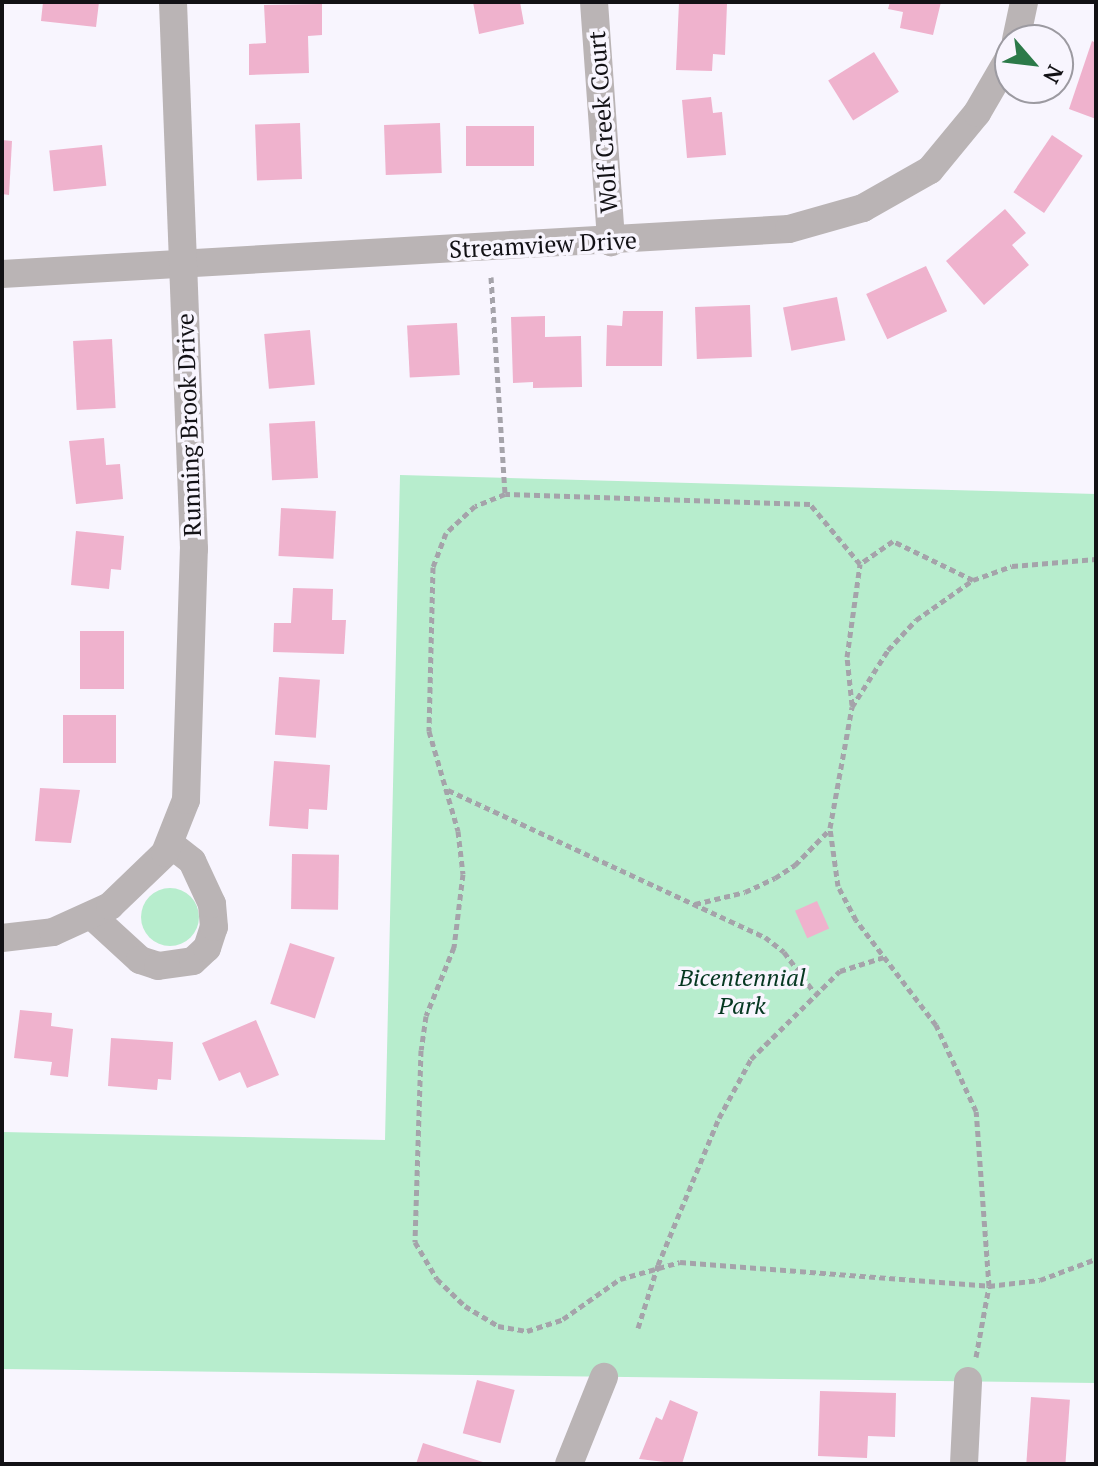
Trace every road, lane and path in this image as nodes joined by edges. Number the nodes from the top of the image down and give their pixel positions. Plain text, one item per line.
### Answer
1 (173, 2) edge
2 (594, 2) edge
3 (1024, 2) edge
4 (1019, 24) edge
5 (994, 82) edge
6 (611, 242) junction
7 (183, 264) junction
8 (2, 274) edge
9 (491, 277) dead end
10 (505, 494) junction
11 (1096, 559) edge
12 (860, 564) junction
13 (973, 580) junction
14 (852, 707) junction
15 (447, 789) junction
16 (830, 828) junction
17 (170, 844) junction
18 (695, 904) junction
19 (92, 916) junction
20 (2, 938) edge
21 (884, 957) junction
22 (814, 992) junction
23 (1096, 1259) edge
24 (658, 1265) junction
25 (989, 1286) junction
26 (638, 1328) dead end
27 (604, 1377) dead end
28 (968, 1381) joint
29 (569, 1464) edge
30 (964, 1464) edge

1 - 7 street, Running Brook Drive
2 - 6 street, Wolf Creek Court
3 - 4 street
5 - 6 street, Streamview Drive
6 - 7 street, Streamview Drive
7 - 8 street, Streamview Drive
7 - 17 street, Running Brook Drive
9 - 10 path
10 - 12 path
10 - 15 path
11 - 13 path
12 - 13 path
12 - 14 path
13 - 14 path
14 - 16 path
15 - 18 path
15 - 24 path
16 - 18 path
16 - 21 path
17 - 19 street, Running Brook Drive
17 - 19 street
18 - 22 path
19 - 20 street, Running Brook Drive
21 - 22 path
21 - 25 path
22 - 24 path
23 - 25 path
24 - 25 path
24 - 26 path
25 - 28 path
27 - 29 street
28 - 30 street

